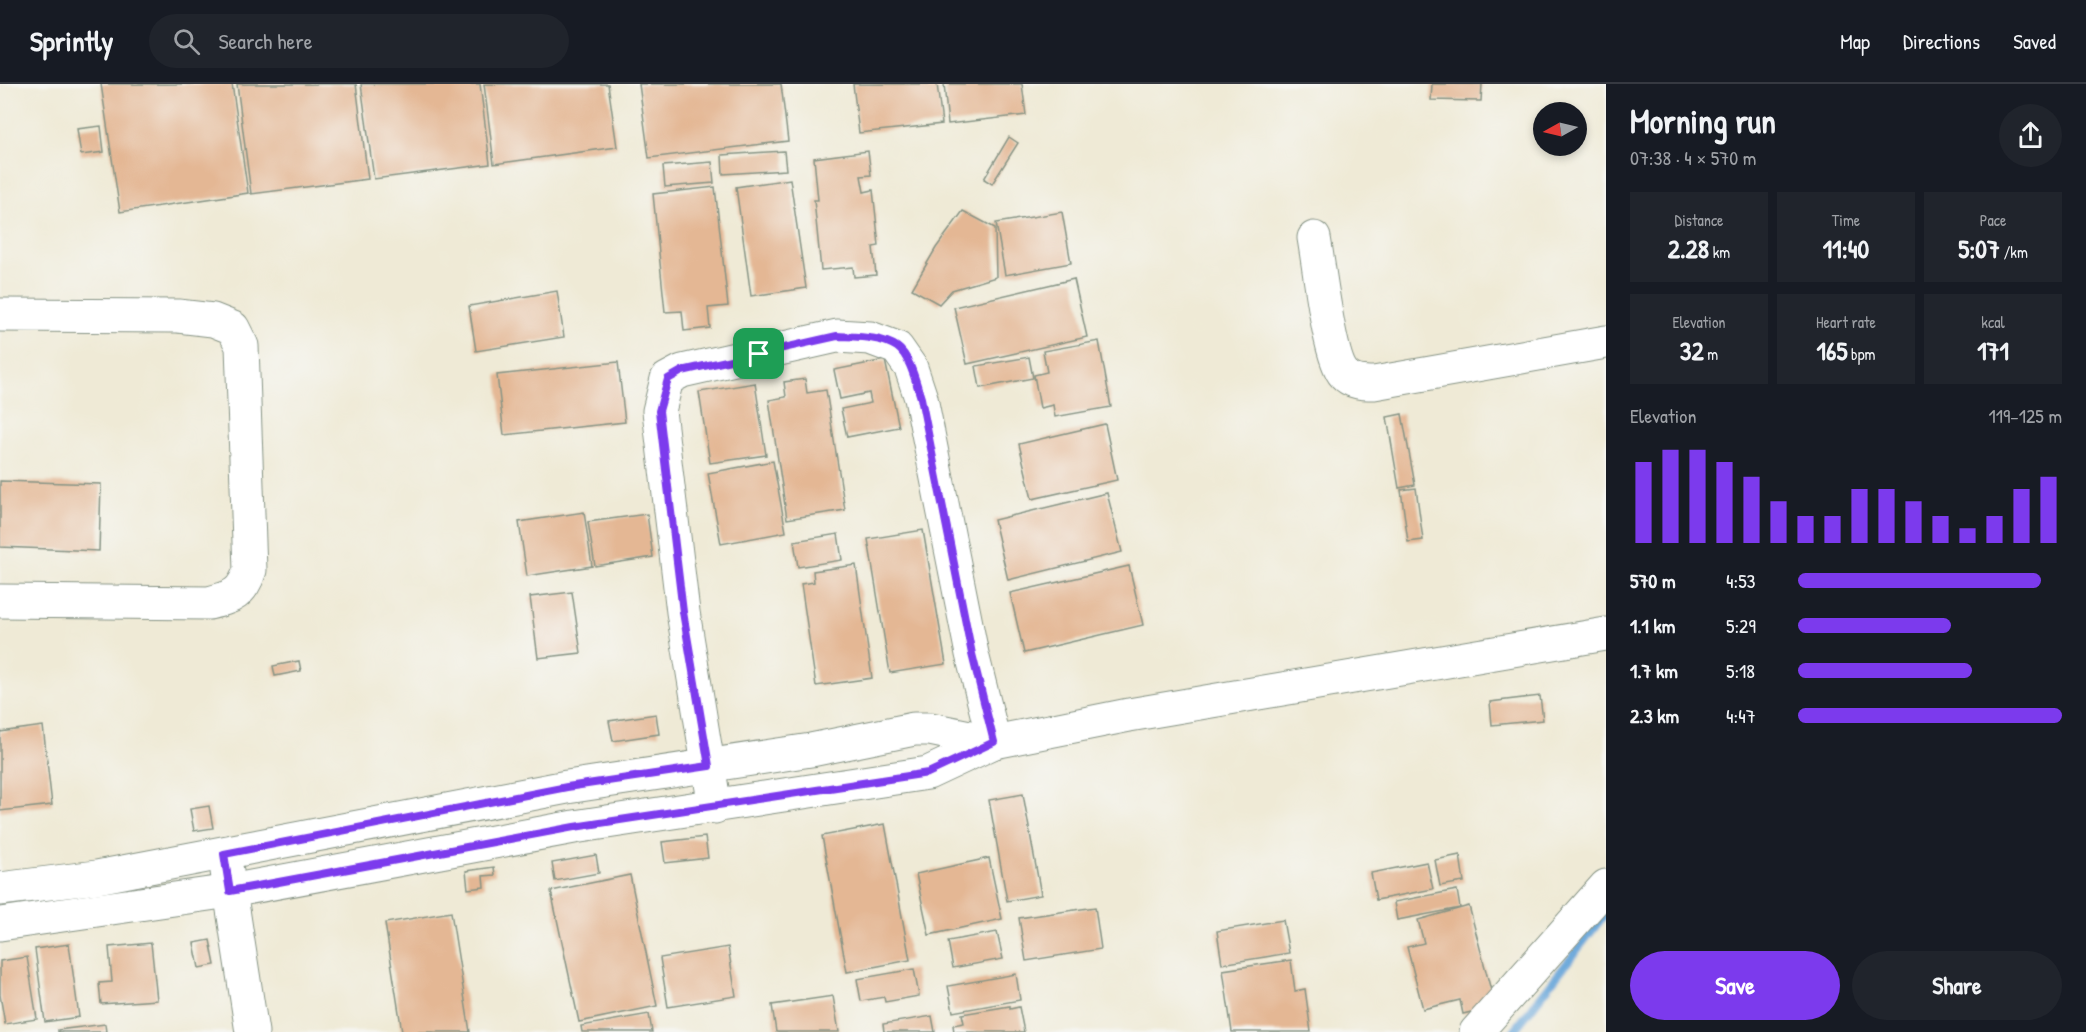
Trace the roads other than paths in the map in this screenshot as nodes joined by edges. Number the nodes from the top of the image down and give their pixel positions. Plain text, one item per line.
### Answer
1 (1314, 238) dead end
2 (0, 315) edge
3 (1606, 342) edge
4 (0, 601) edge
5 (1606, 634) edge
6 (994, 742) junction
7 (709, 766) junction
8 (715, 807) junction
9 (224, 854) junction
10 (1606, 886) edge
11 (0, 889) edge
12 (230, 891) junction
13 (0, 924) edge
14 (252, 1032) edge
15 (1476, 1032) edge

1 - 3 street
2 - 4 street
5 - 6 street
6 - 7 street
6 - 7 street
6 - 8 street
7 - 8 street
7 - 9 street
8 - 12 street
9 - 11 street
9 - 12 street
10 - 15 street
12 - 13 street
12 - 14 street

